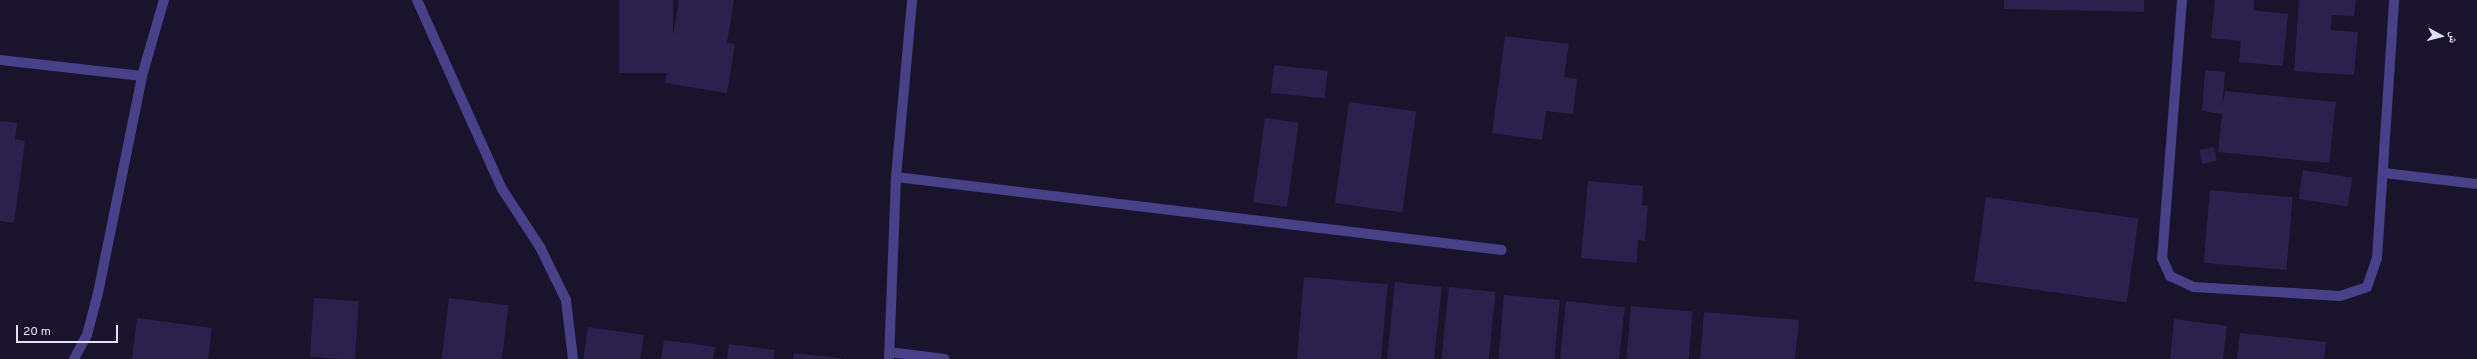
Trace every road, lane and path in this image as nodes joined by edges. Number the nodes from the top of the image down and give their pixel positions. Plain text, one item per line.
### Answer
1 (164, 0) edge
2 (417, 0) edge
3 (912, 0) edge
4 (2182, 0) edge
5 (2394, 0) edge
6 (0, 60) edge
7 (142, 76) junction
8 (2384, 173) junction
9 (896, 177) junction
10 (2477, 184) edge
11 (1502, 250) dead end
12 (889, 355) edge
13 (78, 356) edge
14 (573, 359) edge
15 (945, 359) edge

1 - 7 street
2 - 14 street
3 - 9 street
4 - 8 street
5 - 8 street
6 - 7 street
7 - 13 street
8 - 10 street
9 - 11 street
9 - 12 street
12 - 15 street

